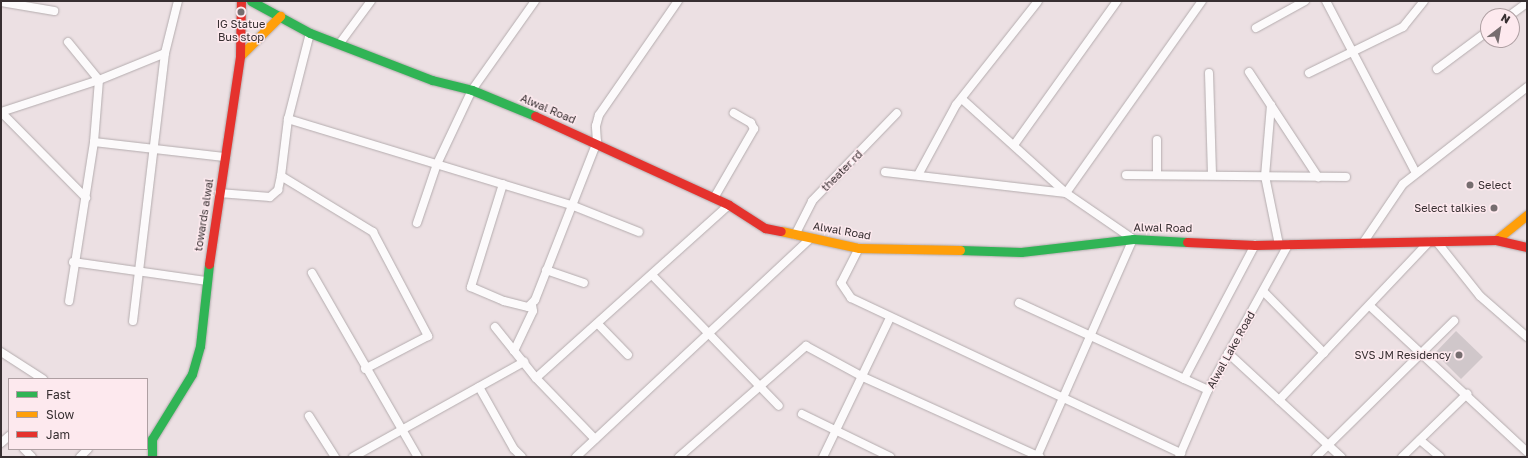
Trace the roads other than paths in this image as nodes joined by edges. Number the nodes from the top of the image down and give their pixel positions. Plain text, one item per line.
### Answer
1 (178, 1) edge
2 (241, 1) edge
3 (250, 1) edge
4 (371, 1) edge
5 (535, 1) edge
6 (678, 1) edge
7 (1038, 1) edge
8 (1117, 1) edge
9 (1202, 1) edge
10 (1305, 1) edge
11 (1326, 1) edge
12 (1424, 1) edge
13 (1, 2) edge
14 (54, 11) dead end
15 (280, 16) junction
16 (1256, 28) dead end
17 (310, 33) junction
18 (1480, 37) edge
19 (68, 42) dead end
20 (340, 43) junction
21 (1352, 52) junction
22 (165, 53) junction
23 (240, 56) junction
24 (1437, 69) dead end
25 (1249, 72) dead end
26 (1309, 73) dead end
27 (1208, 74) dead end
28 (99, 80) junction
29 (1526, 89) edge
30 (472, 90) junction
31 (962, 99) junction
32 (1271, 106) junction
33 (1, 112) edge
34 (734, 113) dead end
35 (897, 113) dead end
36 (288, 119) junction
37 (1156, 140) dead end
38 (94, 142) junction
39 (597, 142) junction
40 (1014, 145) junction
41 (154, 150) junction
42 (224, 157) junction
43 (437, 164) junction
44 (885, 172) dead end
45 (1416, 173) junction
46 (918, 175) junction
47 (1126, 175) dead end
48 (1157, 175) junction
49 (1212, 175) junction
50 (281, 176) junction
51 (1265, 176) junction
52 (1318, 176) junction
53 (1346, 177) dead end
54 (503, 184) junction
55 (219, 193) junction
56 (1066, 193) junction
57 (86, 198) junction
58 (714, 198) junction
59 (571, 205) junction
60 (730, 205) junction
61 (1527, 215) edge
62 (417, 223) dead end
63 (639, 232) dead end
64 (795, 235) junction
65 (811, 238) junction
66 (1133, 239) junction
67 (1496, 240) junction
68 (1433, 242) junction
69 (1362, 243) junction
70 (1255, 245) junction
71 (1279, 245) junction
72 (1288, 245) junction
73 (1527, 246) edge
74 (859, 248) junction
75 (73, 262) junction
76 (546, 270) junction
77 (137, 272) junction
78 (312, 273) dead end
79 (652, 275) junction
80 (206, 281) junction
81 (584, 282) dead end
82 (1263, 291) junction
83 (69, 301) dead end
84 (1020, 303) dead end
85 (532, 305) junction
86 (1370, 306) junction
87 (890, 318) junction
88 (133, 321) dead end
89 (1454, 321) dead end
90 (598, 324) junction
91 (495, 327) dead end
92 (709, 334) junction
93 (1089, 335) junction
94 (1527, 337) edge
95 (514, 351) junction
96 (1, 352) edge
97 (1228, 353) junction
98 (1324, 353) junction
99 (1421, 354) junction
100 (628, 355) dead end
101 (524, 362) junction
102 (365, 369) junction
103 (863, 377) junction
104 (41, 378) edge
105 (536, 378) junction
106 (1184, 379) junction
107 (759, 386) junction
108 (479, 387) junction
109 (1208, 390) junction
110 (1467, 394) junction
111 (1066, 397) junction
112 (1279, 400) junction
113 (779, 406) dead end
114 (802, 414) dead end
115 (309, 416) dead end
116 (162, 423) junction
117 (402, 431) junction
118 (835, 432) junction
119 (148, 433) edge
120 (595, 439) junction
121 (1420, 440) junction
122 (1328, 446) junction
123 (148, 452) edge
124 (1527, 452) edge
125 (1180, 455) edge
126 (335, 457) edge
127 (353, 457) edge
128 (418, 457) edge
129 (522, 457) edge
130 (576, 457) edge
131 (679, 457) edge
132 (823, 457) edge
133 (890, 457) edge
134 (1038, 457) edge
135 (1316, 457) edge
136 (1341, 457) edge
137 (1402, 457) edge
138 (1440, 457) edge

1 - 22 street
2 - 23 main road, towards alwal
3 - 15 main road, Alwal Road
4 - 20 street
5 - 30 street
6 - 39 street
7 - 31 street
8 - 40 street
9 - 56 street
10 - 16 street
11 - 21 street
12 - 21 street
13 - 14 street
15 - 17 main road, Alwal Road
15 - 23 main road
17 - 20 main road, Alwal Road
17 - 36 street
18 - 24 street
19 - 28 street
20 - 30 main road, Alwal Road
21 - 26 street
21 - 45 street
22 - 28 street
22 - 41 street
23 - 42 main road, towards alwal
25 - 32 street
27 - 49 street
28 - 33 street
28 - 38 street
29 - 45 street
30 - 39 main road, Alwal Road
30 - 43 street
31 - 40 street
31 - 46 street
32 - 51 street
32 - 52 street
33 - 57 street
34 - 58 street
35 - 64 street, theater rd
36 - 43 street
36 - 50 street
37 - 48 street
38 - 41 street
38 - 57 street
39 - 58 main road, Alwal Road
39 - 59 street
40 - 56 street
41 - 42 street
41 - 77 street
42 - 55 main road, towards alwal
43 - 54 street
43 - 62 street
44 - 46 street
45 - 69 street
46 - 56 street
47 - 48 street
48 - 49 street
49 - 51 street
50 - 55 street
50 - 102 street
51 - 52 street
51 - 71 street
52 - 53 street
54 - 59 street
54 - 85 street
55 - 80 main road, towards alwal
56 - 66 street
57 - 75 street
58 - 60 main road, Alwal Road
59 - 63 street
59 - 76 street
60 - 64 main road, Alwal Road
60 - 79 street
61 - 67 main road
64 - 65 main road, Alwal Road
65 - 74 main road, Alwal Road
65 - 92 street
66 - 70 main road, Alwal Road
66 - 74 main road, Alwal Road
66 - 93 street
67 - 68 main road, Alwal Road
67 - 73 main road, Alwal Road
68 - 69 main road, Alwal Road
68 - 86 street
68 - 94 street
69 - 72 main road, Alwal Road
70 - 71 main road, Alwal Road
70 - 106 street
71 - 72 main road, Alwal Road
72 - 82 street, Alwal Lake Road
74 - 87 street
75 - 77 street
75 - 83 street
76 - 81 street
76 - 85 street
77 - 80 street
77 - 88 street
78 - 102 street
79 - 90 street
79 - 92 street
80 - 116 main road, towards alwal
82 - 97 street, Alwal Lake Road
82 - 98 street
84 - 93 street
85 - 95 street
86 - 98 street
86 - 99 street
87 - 103 street
87 - 111 street
89 - 99 street
90 - 100 street
90 - 105 street
91 - 95 street
92 - 107 street
92 - 120 street
93 - 106 street
93 - 111 street
95 - 101 street
96 - 104 street
97 - 109 street, Alwal Lake Road
97 - 112 street
98 - 112 street
99 - 110 street
99 - 122 street
101 - 105 street
101 - 108 street
102 - 117 street
103 - 107 street
103 - 118 street
103 - 134 street
105 - 120 street
106 - 109 street
107 - 113 street
107 - 131 street
108 - 117 street
108 - 129 street
109 - 125 street, Alwal Lake Road
110 - 121 street
110 - 124 street
111 - 125 street
111 - 134 street
112 - 122 street
114 - 118 street
115 - 126 street
116 - 119 main road, towards alwal
116 - 123 main road, towards alwal
117 - 127 street
117 - 128 street
118 - 132 street
118 - 133 street
120 - 130 street
121 - 137 street
121 - 138 street
122 - 135 street
122 - 136 street

